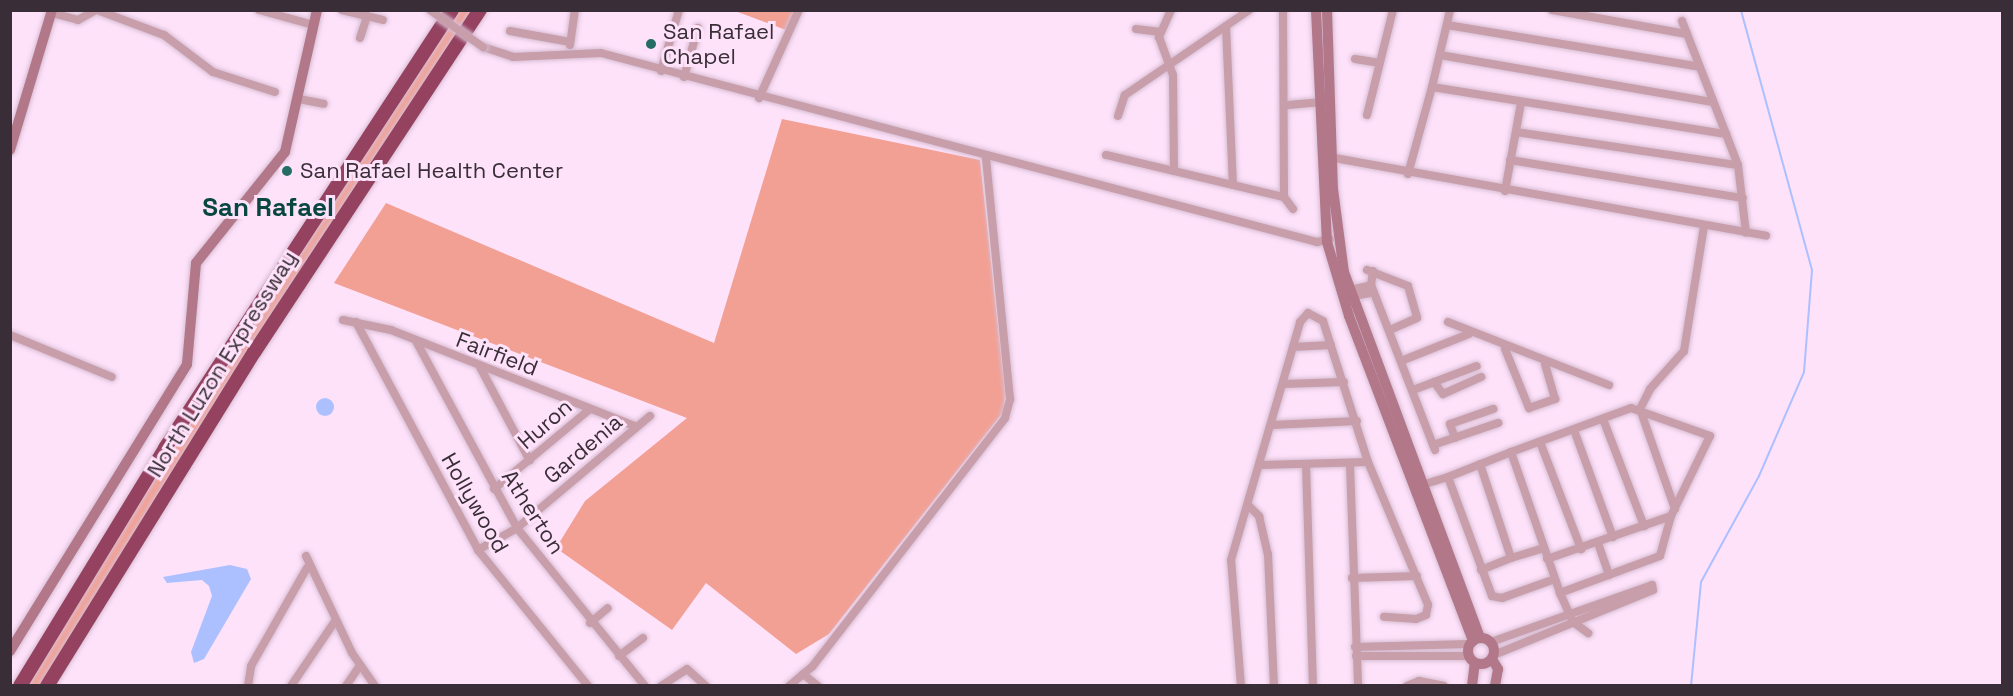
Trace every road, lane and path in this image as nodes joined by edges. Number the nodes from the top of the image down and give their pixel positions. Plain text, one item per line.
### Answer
1 (97, 10) edge
2 (259, 10) edge
3 (317, 10) edge
4 (342, 10) edge
5 (430, 10) edge
6 (452, 10) edge
7 (480, 10) edge
8 (575, 10) edge
9 (679, 10) edge
10 (799, 10) edge
11 (1171, 10) edge
12 (1249, 10) edge
13 (1284, 10) edge
14 (1316, 10) edge
15 (1327, 10) edge
16 (1393, 10) edge
17 (1450, 10) edge
18 (1552, 10) edge
19 (52, 12) edge
20 (367, 16) junction
21 (383, 20) dead end
22 (1682, 21) dead end
23 (1447, 25) junction
24 (314, 26) junction
25 (1226, 26) junction
26 (698, 28) dead end
27 (1136, 29) dead end
28 (510, 32) dead end
29 (1161, 32) junction
30 (1687, 34) junction
31 (360, 38) dead end
32 (570, 47) junction
33 (1440, 55) junction
34 (1356, 59) dead end
35 (1169, 62) junction
36 (1379, 63) junction
37 (1700, 67) junction
38 (661, 71) junction
39 (684, 77) junction
40 (1432, 87) junction
41 (275, 92) dead end
42 (759, 98) junction
43 (299, 99) junction
44 (1324, 102) junction
45 (1713, 102) junction
46 (1521, 103) junction
47 (324, 104) dead end
48 (1288, 105) junction
49 (1366, 115) dead end
50 (1118, 117) dead end
51 (1516, 132) junction
52 (1726, 134) junction
53 (10, 150) edge
54 (1106, 155) dead end
55 (986, 157) junction
56 (1326, 158) junction
57 (1510, 160) junction
58 (1737, 165) junction
59 (1174, 171) junction
60 (1408, 174) junction
61 (1233, 185) junction
62 (1505, 191) junction
63 (1284, 196) junction
64 (1743, 198) junction
65 (1293, 209) dead end
66 (1704, 226) junction
67 (1746, 233) junction
68 (1766, 236) dead end
69 (1332, 238) junction
70 (1372, 288) junction
71 (1347, 294) junction
72 (343, 320) dead end
73 (356, 322) junction
74 (1448, 322) dead end
75 (1390, 330) junction
76 (1469, 334) junction
77 (10, 335) edge
78 (416, 341) junction
79 (1331, 345) junction
80 (1293, 347) junction
81 (1505, 349) junction
82 (1401, 362) junction
83 (1545, 364) junction
84 (480, 367) junction
85 (112, 377) dead end
86 (1344, 382) junction
87 (1434, 382) junction
88 (1283, 384) junction
89 (1609, 386) dead end
90 (1413, 390) junction
91 (591, 409) junction
92 (1640, 409) junction
93 (650, 416) dead end
94 (1603, 419) junction
95 (1357, 422) junction
96 (1272, 425) junction
97 (637, 427) junction
98 (1574, 430) junction
99 (1455, 438) junction
100 (1540, 442) junction
101 (1511, 452) junction
102 (530, 461) junction
103 (1368, 462) junction
104 (1306, 464) junction
105 (1480, 464) junction
106 (1261, 465) junction
107 (1350, 465) junction
108 (1448, 477) junction
109 (1425, 484) junction
110 (494, 489) junction
111 (1248, 505) junction
112 (1673, 513) junction
113 (1644, 526) junction
114 (517, 528) junction
115 (1613, 537) junction
116 (1598, 543) junction
117 (1543, 548) junction
118 (1581, 549) junction
119 (478, 550) junction
120 (306, 556) dead end
121 (1511, 558) junction
122 (1547, 559) junction
123 (307, 568) junction
124 (1481, 570) junction
125 (1609, 575) junction
126 (1417, 576) junction
127 (1352, 578) junction
128 (1554, 579) junction
129 (1653, 588) dead end
130 (1560, 593) junction
131 (608, 608) dead end
132 (1384, 617) dead end
133 (1572, 619) junction
134 (335, 621) junction
135 (590, 623) junction
136 (1588, 633) dead end
137 (643, 638) dead end
138 (1354, 647) junction
139 (1476, 647) junction
140 (10, 651) edge
141 (619, 656) junction
142 (1356, 656) junction
143 (1493, 657) junction
144 (359, 667) junction
145 (803, 674) junction
146 (20, 686) edge
147 (47, 686) edge
148 (248, 686) edge
149 (291, 686) edge
150 (346, 686) edge
151 (375, 686) edge
152 (588, 686) edge
153 (645, 686) edge
154 (661, 686) edge
155 (706, 686) edge
156 (789, 686) edge
157 (818, 686) edge
158 (1242, 686) edge
159 (1274, 686) edge
160 (1314, 686) edge
161 (1358, 686) edge
162 (1407, 686) edge
163 (1444, 686) edge
164 (1472, 686) edge
165 (1495, 686) edge

1 - 19 street
1 - 41 street
2 - 24 street
3 - 24 street
4 - 20 street
5 - 32 street, bridge
6 - 146 highway, North Luzon Expressway
7 - 147 highway, North Luzon Expressway
8 - 32 street
9 - 38 street
10 - 42 street
11 - 29 street
12 - 25 street
13 - 48 street
14 - 44 street
15 - 44 street
16 - 36 street
17 - 23 street
18 - 30 street
19 - 53 street
20 - 21 street
20 - 31 street
22 - 30 street
23 - 33 street
23 - 37 street
24 - 43 street
25 - 35 street
25 - 61 street
26 - 39 street
27 - 29 street
28 - 32 street
29 - 35 street
30 - 37 street
32 - 38 street
33 - 40 street
33 - 45 street
34 - 36 street
35 - 50 street
35 - 59 street
36 - 49 street
37 - 45 street
38 - 39 street
39 - 42 street
40 - 46 street
40 - 60 street
42 - 55 street
43 - 47 street
43 - 140 street
44 - 48 street
44 - 56 street
45 - 52 street
46 - 51 street
46 - 52 street
48 - 63 street
51 - 57 street
51 - 58 street
52 - 58 street
54 - 59 street
55 - 69 street
55 - 145 street
56 - 60 street
56 - 69 street
57 - 62 street
57 - 64 street
58 - 64 street
59 - 61 street
60 - 62 street
61 - 63 street
62 - 66 street
63 - 65 street
64 - 67 street
66 - 67 street
66 - 92 street
67 - 68 street
69 - 71 street
70 - 71 street
70 - 75 street
70 - 75 street
71 - 109 street
71 - 139 street
72 - 73 street, Fairfield
73 - 78 street, Fairfield
73 - 119 street, Hollywood
74 - 76 street
75 - 82 street
76 - 81 street
76 - 82 street
77 - 85 street
78 - 84 street, Fairfield
78 - 110 street, Atherton
79 - 80 street
79 - 80 street
79 - 86 street
80 - 88 street
81 - 83 street
81 - 83 street
82 - 90 street
83 - 89 street
84 - 91 street, Fairfield
84 - 102 street
86 - 88 street
86 - 95 street
87 - 87 street
87 - 90 street
88 - 96 street
90 - 99 street
91 - 97 street, Fairfield
91 - 102 street, Huron
92 - 94 street
92 - 112 street
92 - 112 street
93 - 97 street, Gardenia
94 - 98 street
94 - 113 street
95 - 96 street
95 - 103 street
96 - 106 street
97 - 114 street, Gardenia
98 - 100 street
98 - 115 street
99 - 99 street
100 - 101 street
100 - 118 street
101 - 105 street
101 - 117 street
102 - 110 street, Huron
103 - 107 street
103 - 126 street
104 - 106 street
104 - 107 street
104 - 160 street
105 - 108 street
105 - 121 street
106 - 111 street
107 - 127 street
108 - 109 street
108 - 124 street
109 - 139 street
110 - 114 street, Atherton
111 - 158 street
111 - 159 street
112 - 113 street
112 - 125 street
113 - 115 street
114 - 119 street, Gardenia
114 - 135 street, Atherton
115 - 116 street
116 - 118 street
116 - 125 street
117 - 121 street
117 - 122 street
118 - 122 street
119 - 152 street, Hollywood
120 - 123 street
121 - 124 street
122 - 128 street
123 - 134 street
123 - 148 street
124 - 128 street
125 - 130 street
126 - 127 street
126 - 132 street
127 - 138 street
128 - 130 street
129 - 133 street
130 - 133 street
131 - 135 street
133 - 136 street
133 - 139 street
133 - 143 street
134 - 144 street
134 - 149 street
135 - 141 street, Atherton
137 - 141 street
138 - 139 street
138 - 142 street
139 - 142 street
139 - 143 street
139 - 143 street
139 - 164 street
141 - 153 street, Atherton
142 - 161 street
143 - 165 street
144 - 150 street
144 - 151 street
145 - 156 street
145 - 157 street
154 - 155 street
162 - 163 street

